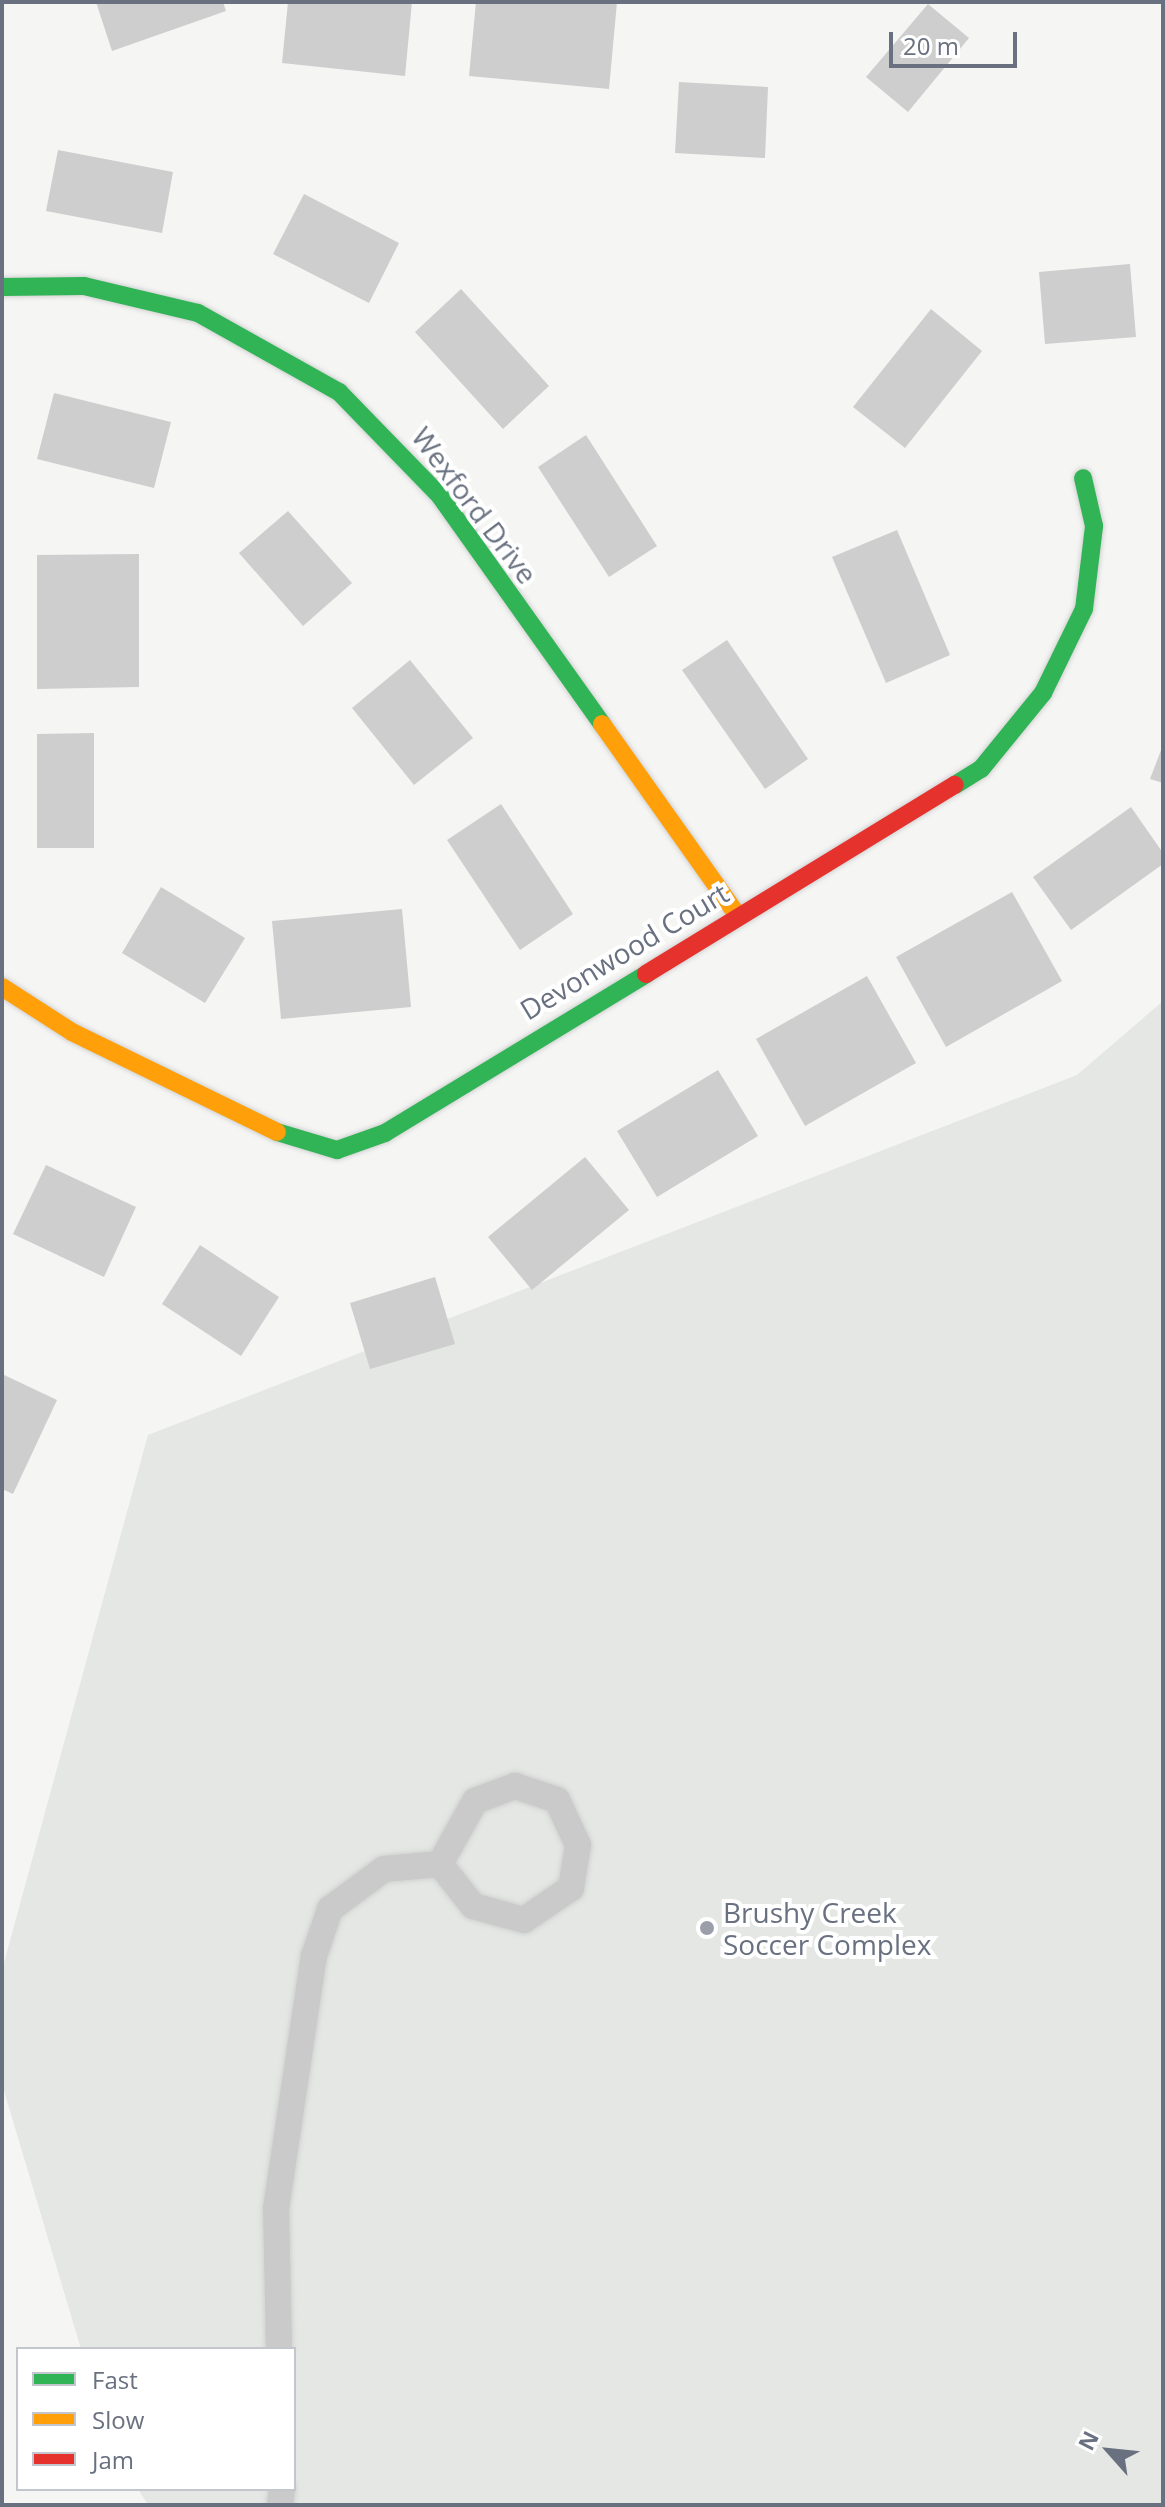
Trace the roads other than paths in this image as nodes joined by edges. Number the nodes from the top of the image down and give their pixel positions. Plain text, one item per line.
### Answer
1 (2, 287) edge
2 (1083, 478) dead end
3 (738, 916) junction
4 (2, 987) edge
5 (440, 1864) junction
6 (279, 2347) edge

1 - 3 street, Wexford Drive
2 - 3 street, Devonwood Court
3 - 4 street, Devonwood Court
5 - 5 lane
5 - 6 lane

